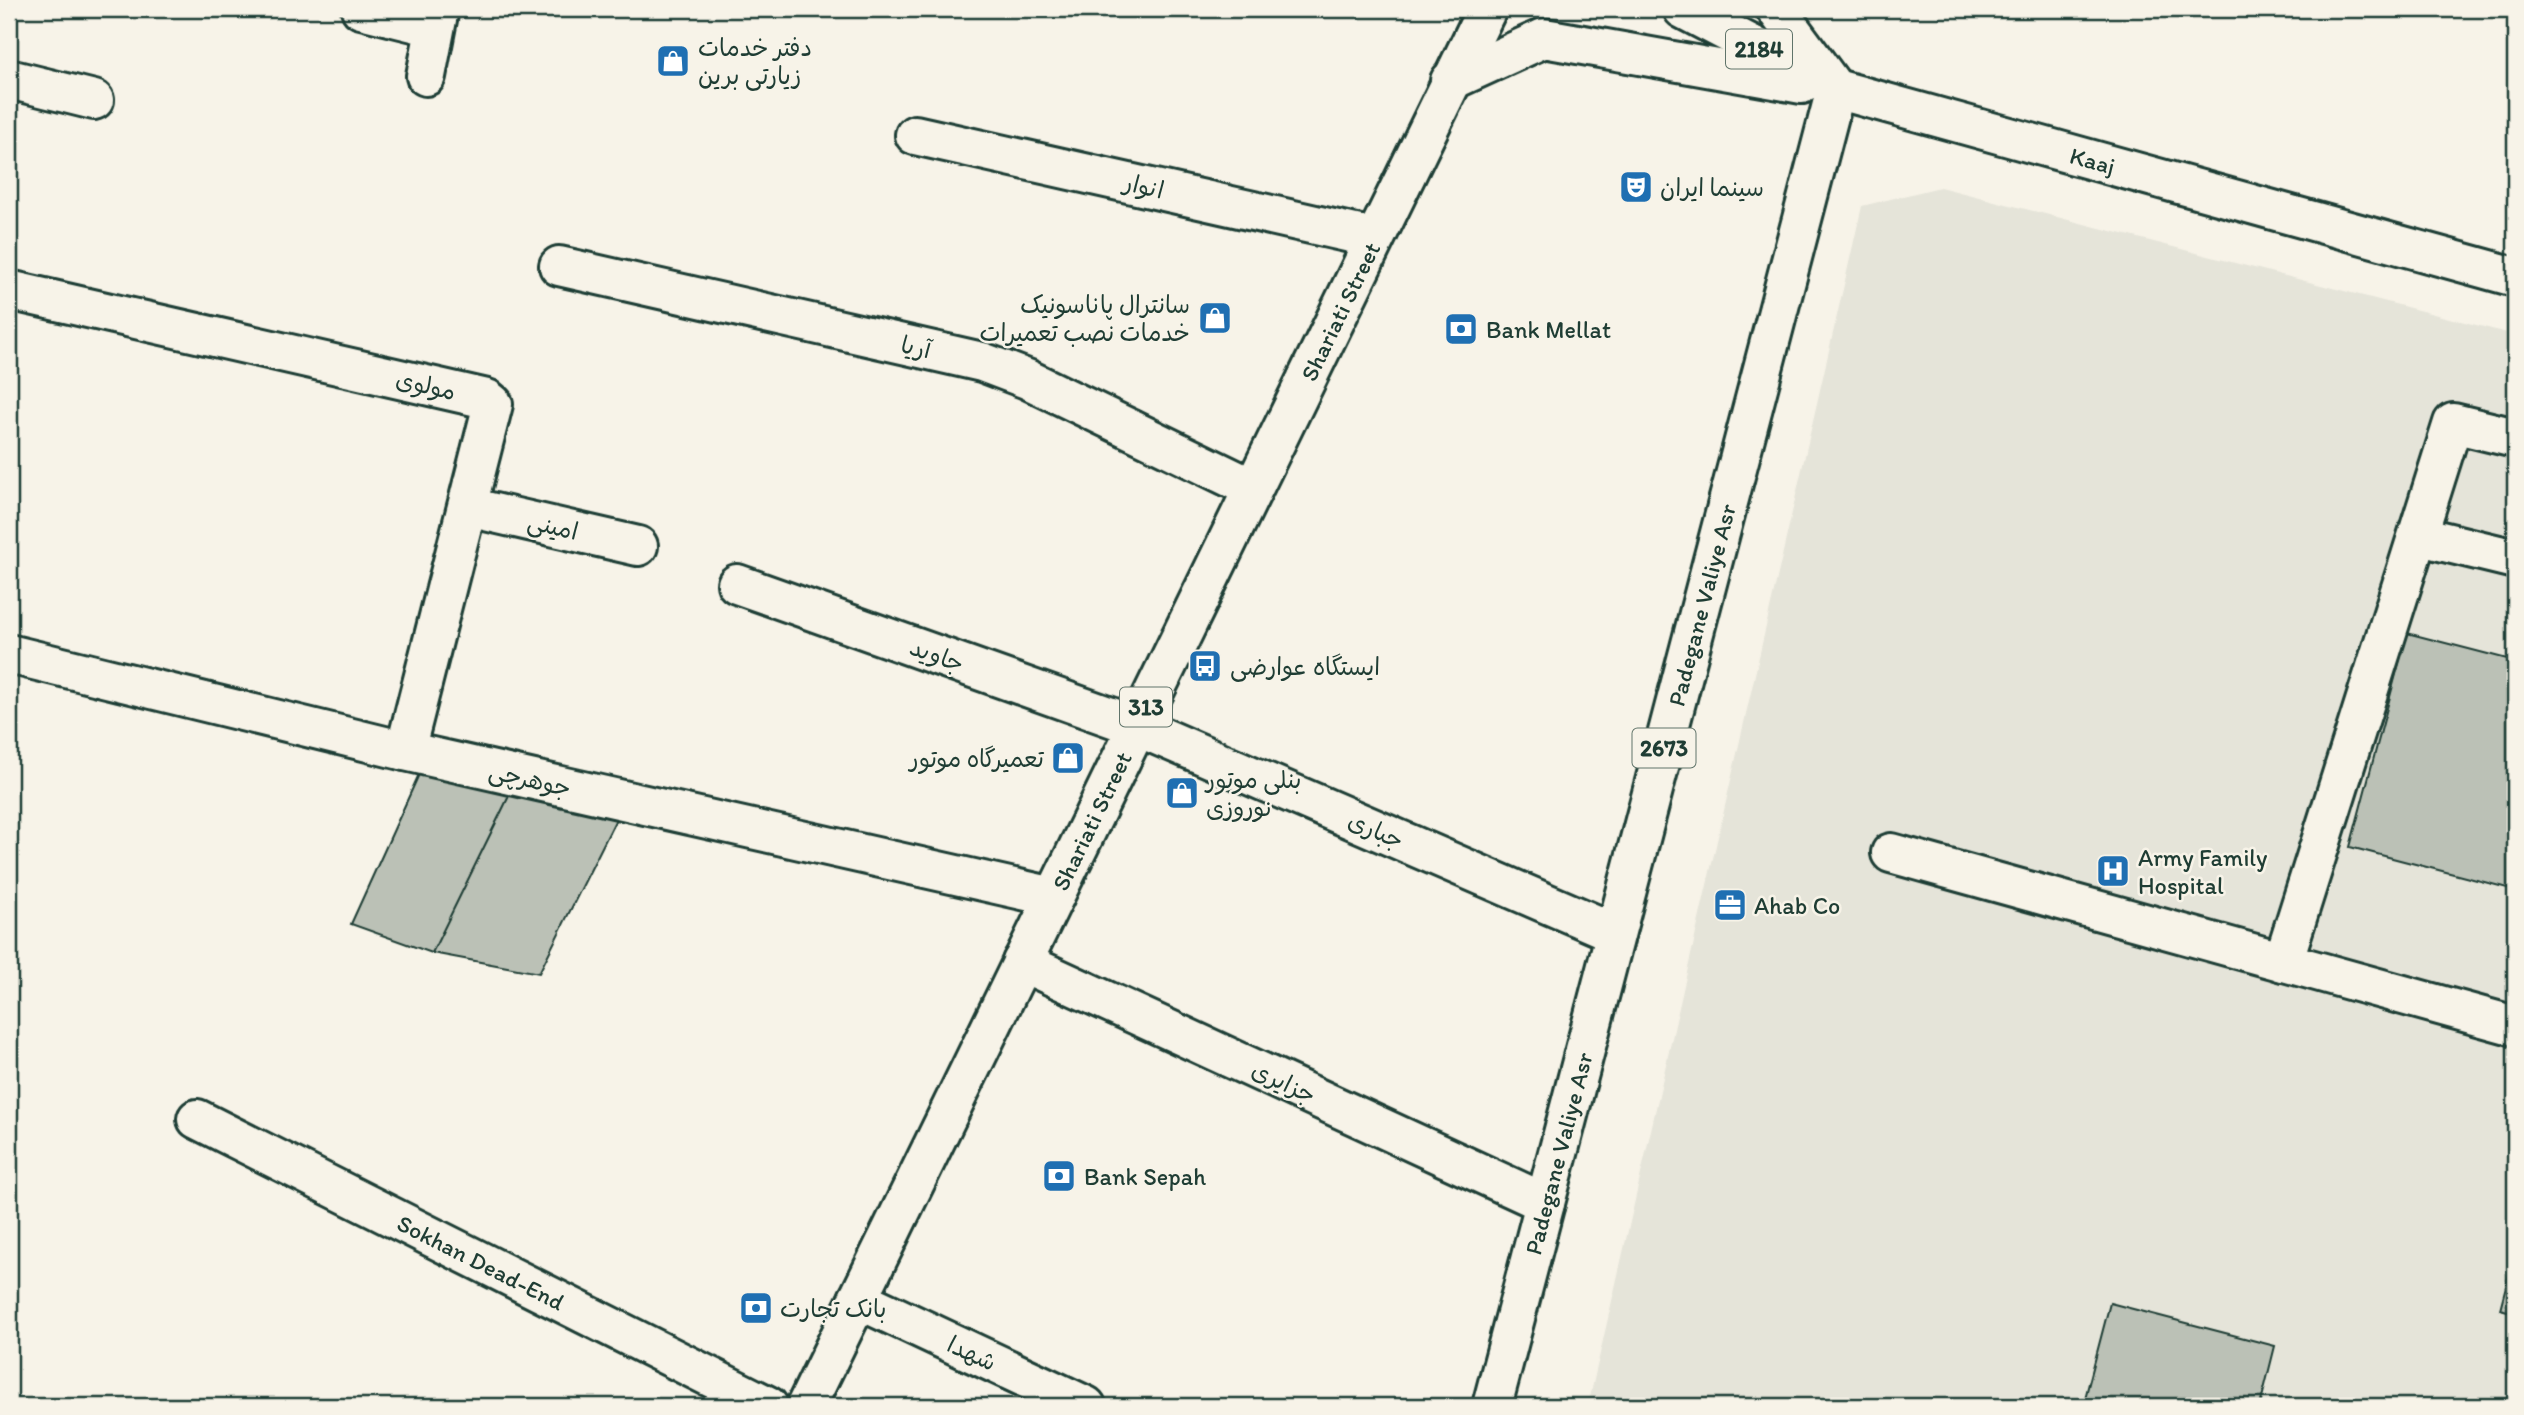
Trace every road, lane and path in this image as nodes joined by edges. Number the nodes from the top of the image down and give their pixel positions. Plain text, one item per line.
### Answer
1 (360, 9) edge
2 (1487, 9) edge
3 (1683, 9) edge
4 (1776, 9) edge
5 (436, 18) edge
6 (426, 76) dead end
7 (9, 79) edge
8 (1450, 80) junction
9 (1836, 89) junction
10 (94, 100) dead end
11 (915, 135) dead end
12 (1373, 238) junction
13 (559, 265) dead end
14 (2515, 277) edge
15 (9, 290) edge
16 (2515, 438) edge
17 (1252, 488) junction
18 (468, 507) junction
19 (2420, 536) junction
20 (638, 546) dead end
21 (2515, 559) edge
22 (737, 584) dead end
23 (9, 654) edge
24 (1136, 726) junction
25 (405, 751) junction
26 (1891, 853) dead end
27 (1054, 897) junction
28 (1615, 933) junction
29 (1022, 962) junction
30 (2283, 962) junction
31 (2515, 1026) edge
32 (197, 1119) dead end
33 (1545, 1203) junction
34 (858, 1299) junction
35 (768, 1406) edge
36 (806, 1406) edge
37 (1086, 1406) edge
38 (1492, 1406) edge

1 - 5 street
2 - 8 street, Shariati Street / 313
3 - 9 street, Kaaj / 2184
4 - 9 street
5 - 6 street
7 - 10 street
8 - 9 street
8 - 12 street, Shariati Street / 313
9 - 14 street, Kaaj / 2184
9 - 28 street, Padegane Valiye Asr / 2673
11 - 12 street, انوار
12 - 17 street, Shariati Street / 313
13 - 17 street, آریا
15 - 18 street, مولوی
16 - 19 street
17 - 24 street, Shariati Street / 313
18 - 20 street, امینی
18 - 25 street, مولوی
19 - 21 street
19 - 30 street
22 - 24 street, جاوید
23 - 25 street, جوهرچی
24 - 27 street, Shariati Street / 313
24 - 28 street, جباری
25 - 27 street, جوهرچی
26 - 30 street
27 - 29 street, Shariati Street / 313
28 - 33 street, Padegane Valiye Asr / 2673
29 - 33 street, جزایری
29 - 34 street, Shariati Street / 313
30 - 31 street
32 - 35 street, Sokhan Dead-End
33 - 38 street, Padegane Valiye Asr / 2673
34 - 36 street, Shariati Street / 313
34 - 37 street, شهدا

